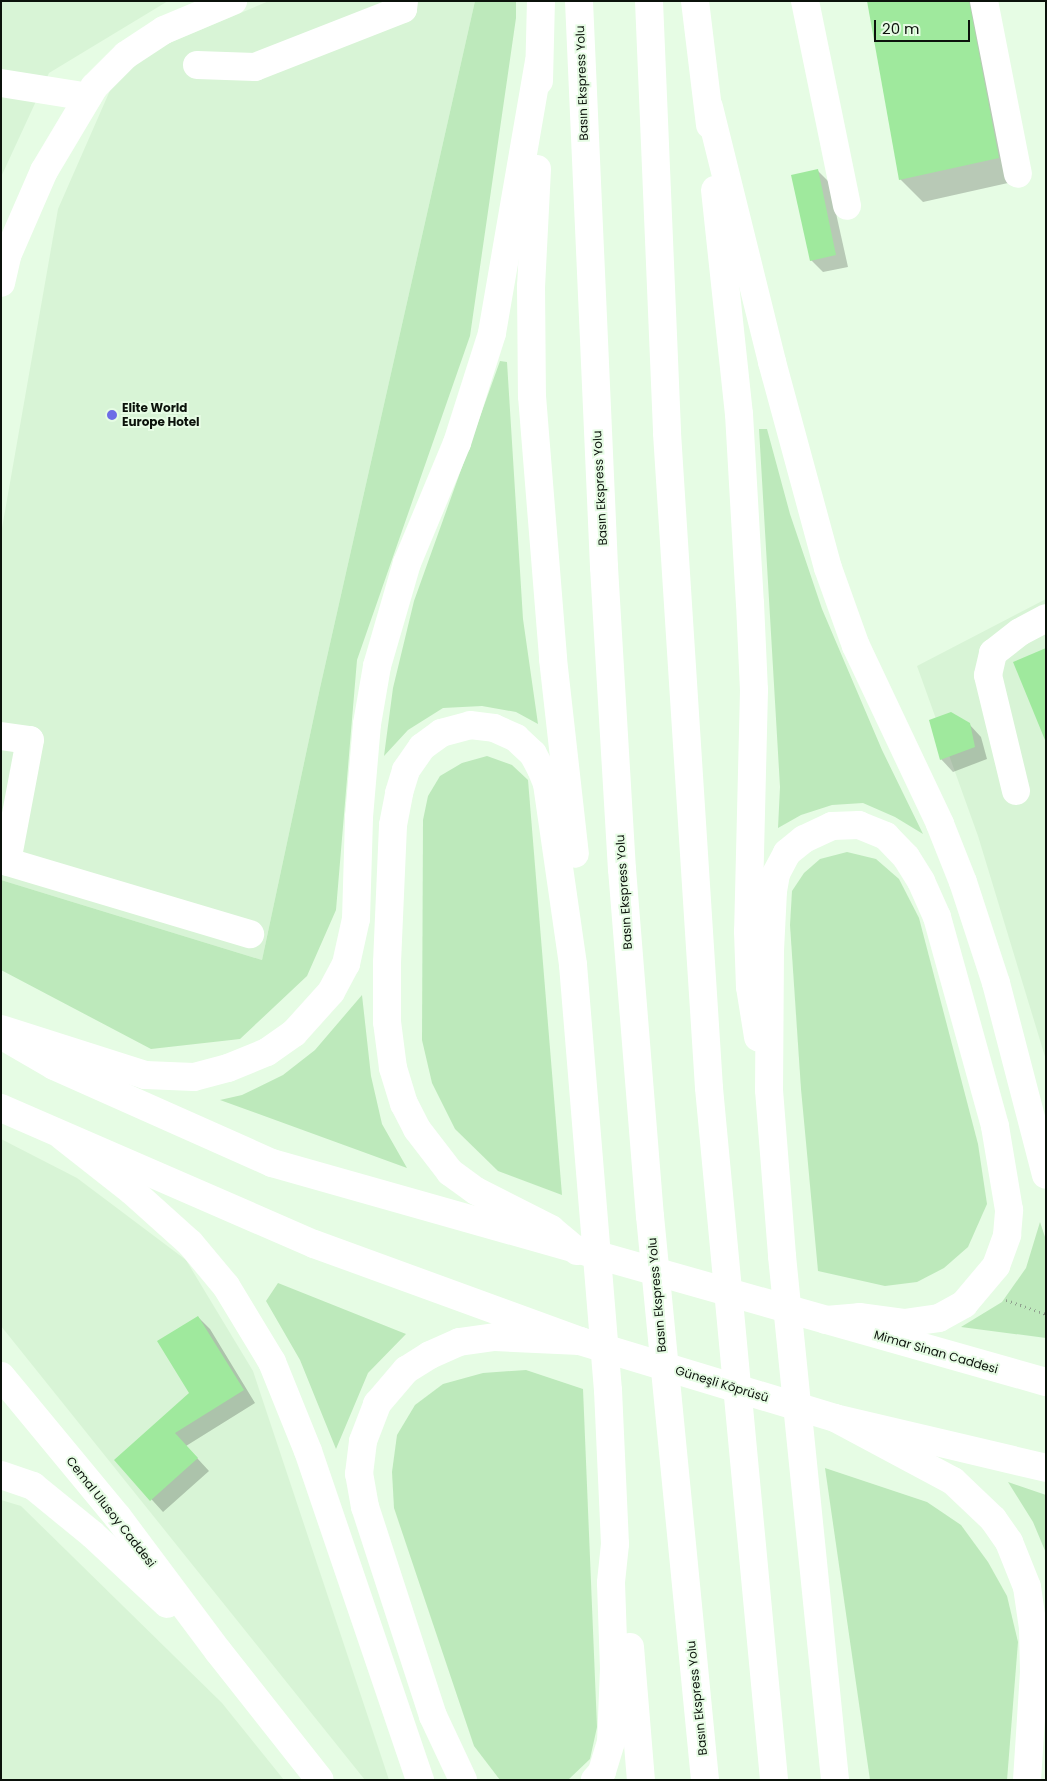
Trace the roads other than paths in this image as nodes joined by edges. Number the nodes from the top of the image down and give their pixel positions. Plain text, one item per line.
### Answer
1 (233, 1) edge
2 (404, 1) edge
3 (541, 1) edge
4 (579, 1) edge
5 (649, 1) edge
6 (695, 1) edge
7 (805, 1) edge
8 (984, 1) edge
9 (539, 62) junction
10 (197, 65) dead end
11 (1, 84) edge
12 (88, 97) junction
13 (709, 107) junction
14 (1018, 174) dead end
15 (847, 206) dead end
16 (1, 283) edge
17 (1046, 618) edge
18 (1, 736) edge
19 (1016, 791) dead end
20 (4, 861) edge
21 (250, 934) dead end
22 (573, 965) junction
23 (1, 1029) edge
24 (1, 1035) edge
25 (769, 1090) junction
26 (1, 1108) edge
27 (62, 1136) junction
28 (1046, 1175) edge
29 (578, 1250) junction
30 (826, 1320) junction
31 (580, 1341) junction
32 (1, 1376) edge
33 (1046, 1382) edge
34 (835, 1418) junction
35 (1046, 1468) edge
36 (1, 1475) edge
37 (615, 1544) junction
38 (218, 1651) junction
39 (834, 1739) junction
40 (320, 1780) edge
41 (420, 1780) edge
42 (463, 1780) edge
43 (595, 1780) edge
44 (641, 1780) edge
45 (705, 1780) edge
46 (774, 1780) edge
47 (835, 1780) edge
48 (844, 1780) edge
49 (1027, 1780) edge

1 - 12 main road
2 - 10 main road
3 - 9 main road
4 - 45 main road, Basın Ekspress Yolu
5 - 46 main road
6 - 13 main road
7 - 15 main road
8 - 14 main road
9 - 22 main road
9 - 23 main road
11 - 12 main road
12 - 16 main road
13 - 25 main road
13 - 28 main road
17 - 19 main road
18 - 20 main road
20 - 21 main road
22 - 29 main road
22 - 37 main road
24 - 29 main road
25 - 30 main road
25 - 39 main road
26 - 27 main road
27 - 31 main road
27 - 41 main road
29 - 30 main road
30 - 33 main road, Mimar Sinan Caddesi
31 - 34 main road, Güneşli Köprüsü
31 - 42 main road
32 - 38 main road, Cemal Ulusoy Caddesi
34 - 35 main road
34 - 49 main road
36 - 38 main road, Cemal Ulusoy Caddesi
37 - 43 main road
37 - 44 main road
38 - 40 main road, Cemal Ulusoy Caddesi
39 - 47 main road
39 - 48 main road

